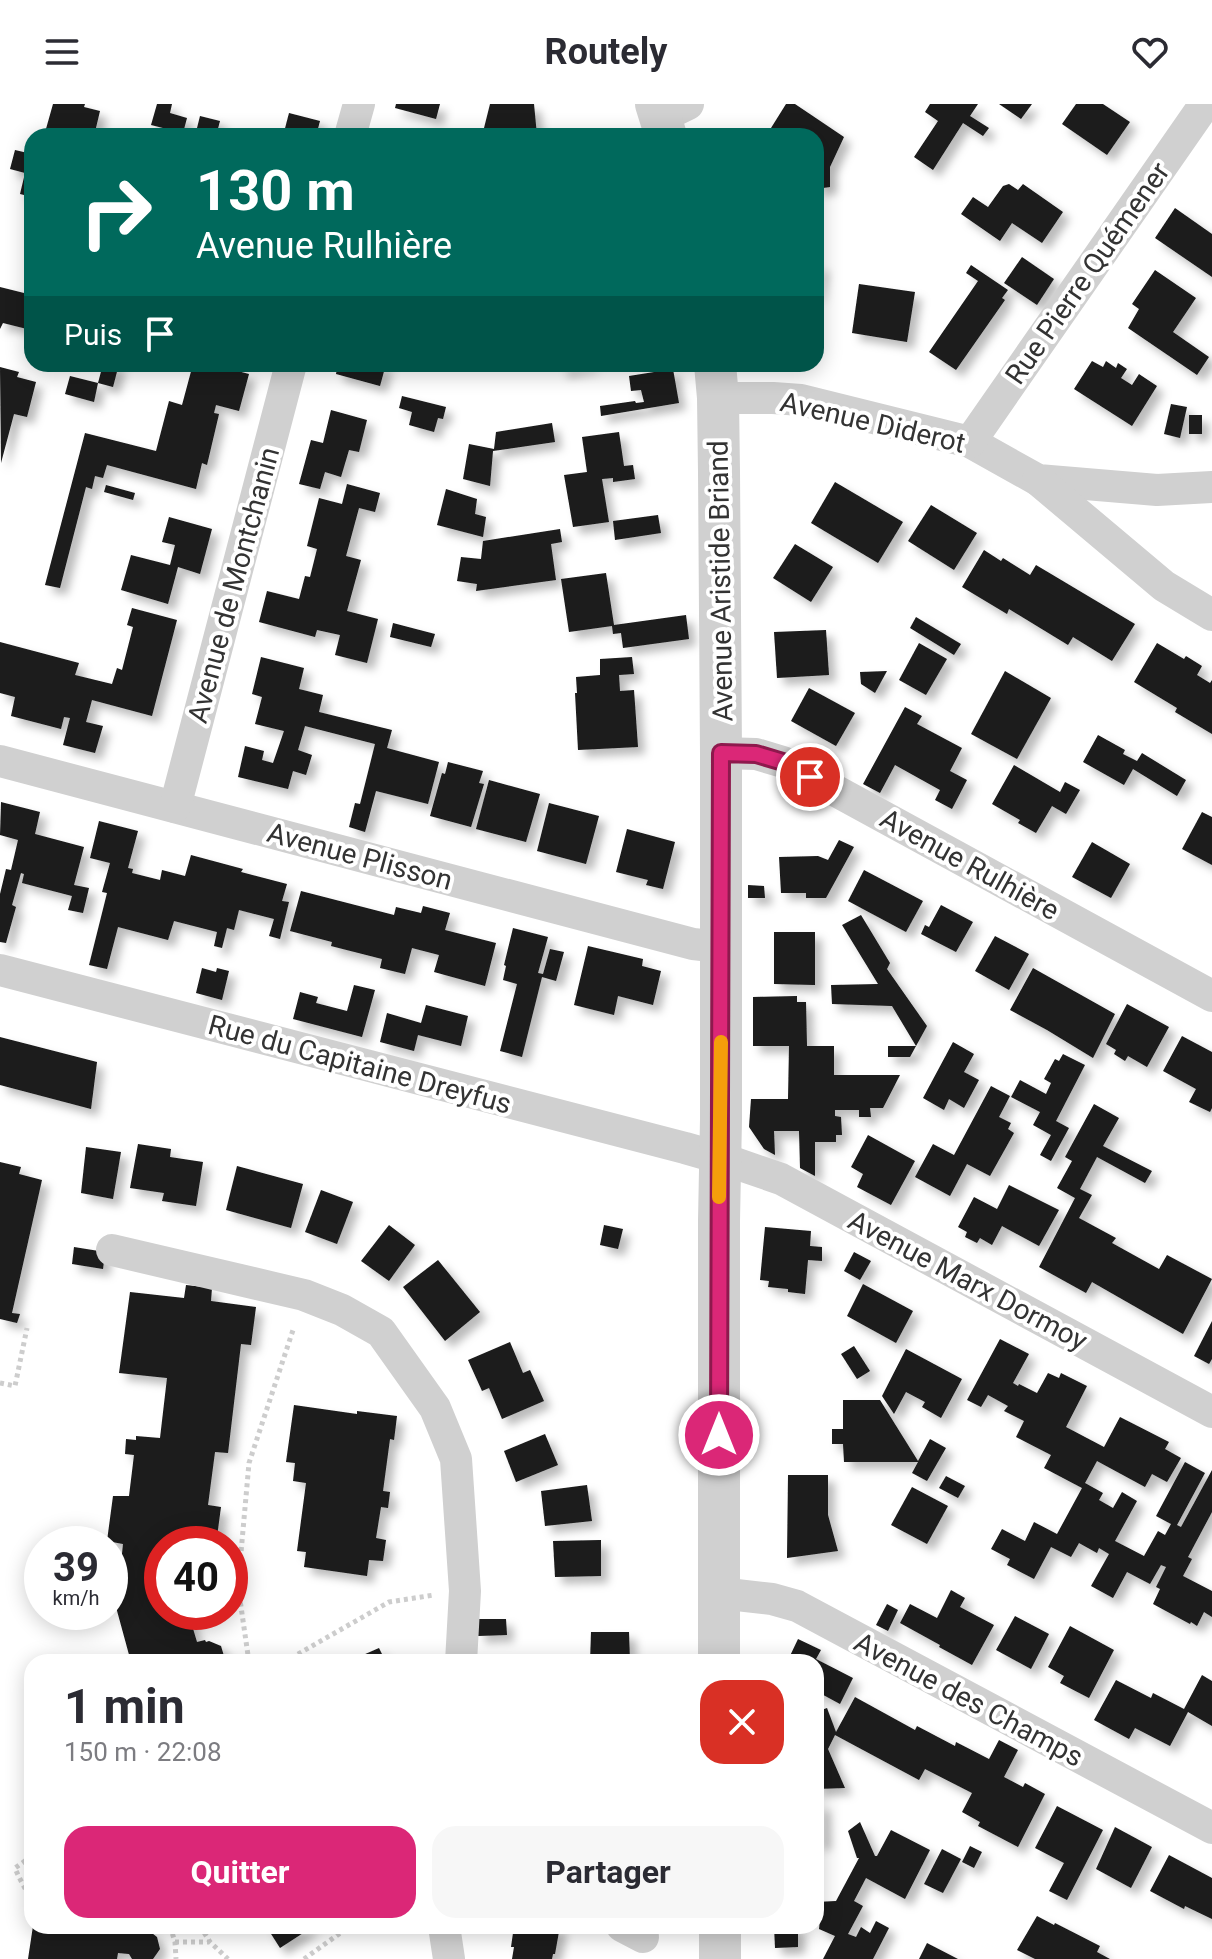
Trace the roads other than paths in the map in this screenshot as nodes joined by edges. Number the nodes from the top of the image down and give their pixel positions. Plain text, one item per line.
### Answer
1 (359, 104) edge
2 (1205, 104) edge
3 (352, 128) edge
4 (289, 372) edge
5 (716, 381) edge
6 (970, 442) junction
7 (1038, 480) junction
8 (1212, 487) edge
9 (1212, 615) edge
10 (721, 753) junction
11 (0, 761) edge
12 (175, 807) junction
13 (721, 947) junction
14 (0, 970) edge
15 (1212, 996) edge
16 (720, 1158) junction
17 (112, 1250) dead end
18 (1212, 1412) edge
19 (719, 1593) junction
20 (461, 1654) edge
21 (719, 1654) edge
22 (1212, 1828) edge
23 (445, 1934) edge
24 (720, 1934) edge
25 (449, 1959) edge
26 (720, 1959) edge

1 - 3 street
2 - 6 street, Rue Pierre Quémener
4 - 12 street, Avenue de Montchanin
5 - 6 street, Avenue Diderot
5 - 10 street, Avenue Aristide Briand
6 - 7 street, Avenue Diderot
7 - 8 street, Avenue Diderot
7 - 9 street
10 - 13 street, Avenue Aristide Briand
10 - 15 street, Avenue Rulhière
11 - 12 street, Avenue Plisson
12 - 13 street, Avenue Plisson
13 - 16 street, Avenue Aristide Briand
14 - 16 street, Rue du Capitaine Dreyfus
16 - 18 street, Avenue Marx Dormoy
16 - 19 street, Avenue Aristide Briand
17 - 20 street
19 - 21 street, Avenue Aristide Briand
19 - 22 street, Avenue des Champs
23 - 25 street
24 - 26 street

